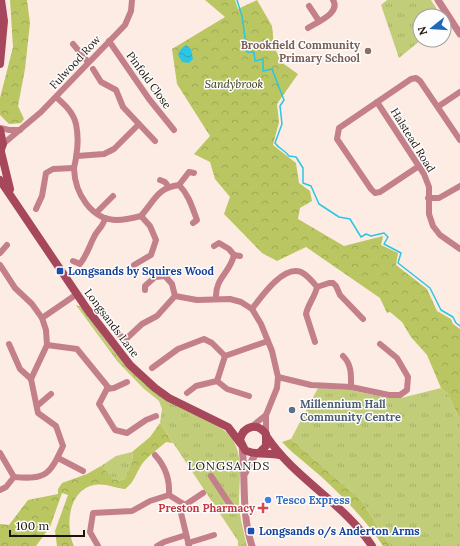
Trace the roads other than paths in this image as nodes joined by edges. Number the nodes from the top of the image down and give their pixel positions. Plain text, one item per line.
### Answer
1 (1, 0) edge
2 (132, 0) edge
3 (333, 0) edge
4 (438, 0) edge
5 (309, 6) dead end
6 (320, 21) junction
7 (457, 24) edge
8 (308, 28) dead end
9 (460, 34) edge
10 (109, 41) junction
11 (73, 44) dead end
12 (88, 62) junction
13 (0, 64) edge
14 (93, 69) dead end
15 (460, 92) edge
16 (56, 97) junction
17 (377, 102) junction
18 (438, 106) junction
19 (138, 125) junction
20 (0, 129) edge
21 (20, 130) junction
22 (174, 130) dead end
23 (460, 140) edge
24 (155, 141) dead end
25 (1, 149) edge
26 (77, 156) junction
27 (419, 166) junction
28 (74, 168) junction
29 (194, 173) dead end
30 (0, 180) edge
31 (160, 180) dead end
32 (179, 185) junction
33 (168, 186) junction
34 (460, 186) edge
35 (113, 196) dead end
36 (13, 197) junction
37 (428, 198) junction
38 (36, 209) dead end
39 (97, 212) junction
40 (141, 216) junction
41 (105, 218) junction
42 (193, 222) dead end
43 (7, 245) dead end
44 (214, 246) dead end
45 (460, 249) edge
46 (0, 253) edge
47 (73, 261) dead end
48 (0, 265) edge
49 (134, 265) dead end
50 (317, 287) junction
51 (145, 290) dead end
52 (77, 294) junction
53 (175, 296) junction
54 (216, 298) junction
55 (252, 309) junction
56 (42, 318) junction
57 (363, 319) dead end
58 (118, 334) dead end
59 (268, 341) junction
60 (315, 342) dead end
61 (9, 344) dead end
62 (380, 344) dead end
63 (47, 345) junction
64 (225, 356) junction
65 (343, 356) dead end
66 (152, 368) dead end
67 (278, 377) junction
68 (31, 379) junction
69 (217, 381) junction
70 (127, 382) dead end
71 (352, 387) junction
72 (107, 389) junction
73 (187, 393) dead end
74 (51, 394) dead end
75 (249, 396) dead end
76 (37, 406) junction
77 (266, 415) junction
78 (156, 416) dead end
79 (228, 427) junction
80 (249, 428) junction
81 (267, 435) junction
82 (242, 445) junction
83 (0, 453) edge
84 (258, 453) junction
85 (279, 454) junction
86 (155, 455) dead end
87 (58, 458) junction
88 (83, 471) dead end
89 (245, 473) junction
90 (211, 476) dead end
91 (14, 477) junction
92 (0, 490) edge
93 (203, 493) dead end
94 (169, 495) junction
95 (185, 505) junction
96 (244, 509) junction
97 (87, 510) dead end
98 (93, 513) junction
99 (214, 533) dead end
100 (186, 535) junction
101 (188, 545) edge
102 (98, 546) edge
103 (157, 546) edge
104 (252, 546) edge
105 (372, 546) edge

1 - 13 main road
2 - 10 street, Fulwood Row
3 - 6 street
4 - 7 street
5 - 6 street
6 - 8 street
7 - 9 street
10 - 12 street, Fulwood Row
10 - 22 street, Pinfold Close
11 - 12 street
12 - 16 street, Fulwood Row
14 - 19 street
15 - 18 street
16 - 21 street, Fulwood Row
16 - 26 street
17 - 18 street
17 - 27 street, Halstead Road
17 - 27 street
18 - 23 street
19 - 24 street
19 - 26 street
20 - 21 street
20 - 25 main road
21 - 25 street, Fulwood Row
25 - 36 main road
26 - 28 street
27 - 37 street, Halstead Road
28 - 38 street
28 - 39 street
29 - 32 street
30 - 36 main road
31 - 33 street
32 - 33 street
32 - 42 street
33 - 40 street
34 - 37 street
35 - 39 street
36 - 52 main road, Longsands Lane
37 - 45 street, Halstead Road
39 - 41 street
40 - 41 street
40 - 49 street
41 - 47 street
43 - 46 street
44 - 54 street
48 - 56 street
50 - 55 street
50 - 57 street
50 - 60 street
51 - 53 street
52 - 56 street
52 - 79 main road, Longsands Lane
53 - 54 street
53 - 58 street
54 - 55 street
55 - 59 street
56 - 63 street
59 - 64 street
59 - 67 street
61 - 68 street
62 - 71 street
63 - 68 street
63 - 72 street
64 - 66 street
64 - 69 street
65 - 71 street
67 - 71 street
67 - 77 street
68 - 76 street
69 - 73 street
69 - 75 street
70 - 72 street
72 - 78 street
74 - 76 street
76 - 87 street
77 - 80 street
77 - 81 street
79 - 80 main road, Longsands Lane
79 - 82 main road, Longsands Lane
80 - 81 main road
80 - 82 main road
81 - 84 main road
81 - 85 main road
82 - 84 main road
82 - 89 street
83 - 91 street
84 - 85 main road
84 - 89 street
85 - 105 main road
86 - 94 street
87 - 88 street
87 - 91 street
89 - 96 street
90 - 96 street
91 - 92 street
93 - 95 street
94 - 95 street
94 - 98 street
95 - 100 street
96 - 104 street
97 - 98 street
98 - 102 street
99 - 101 street
100 - 101 street
100 - 103 street

